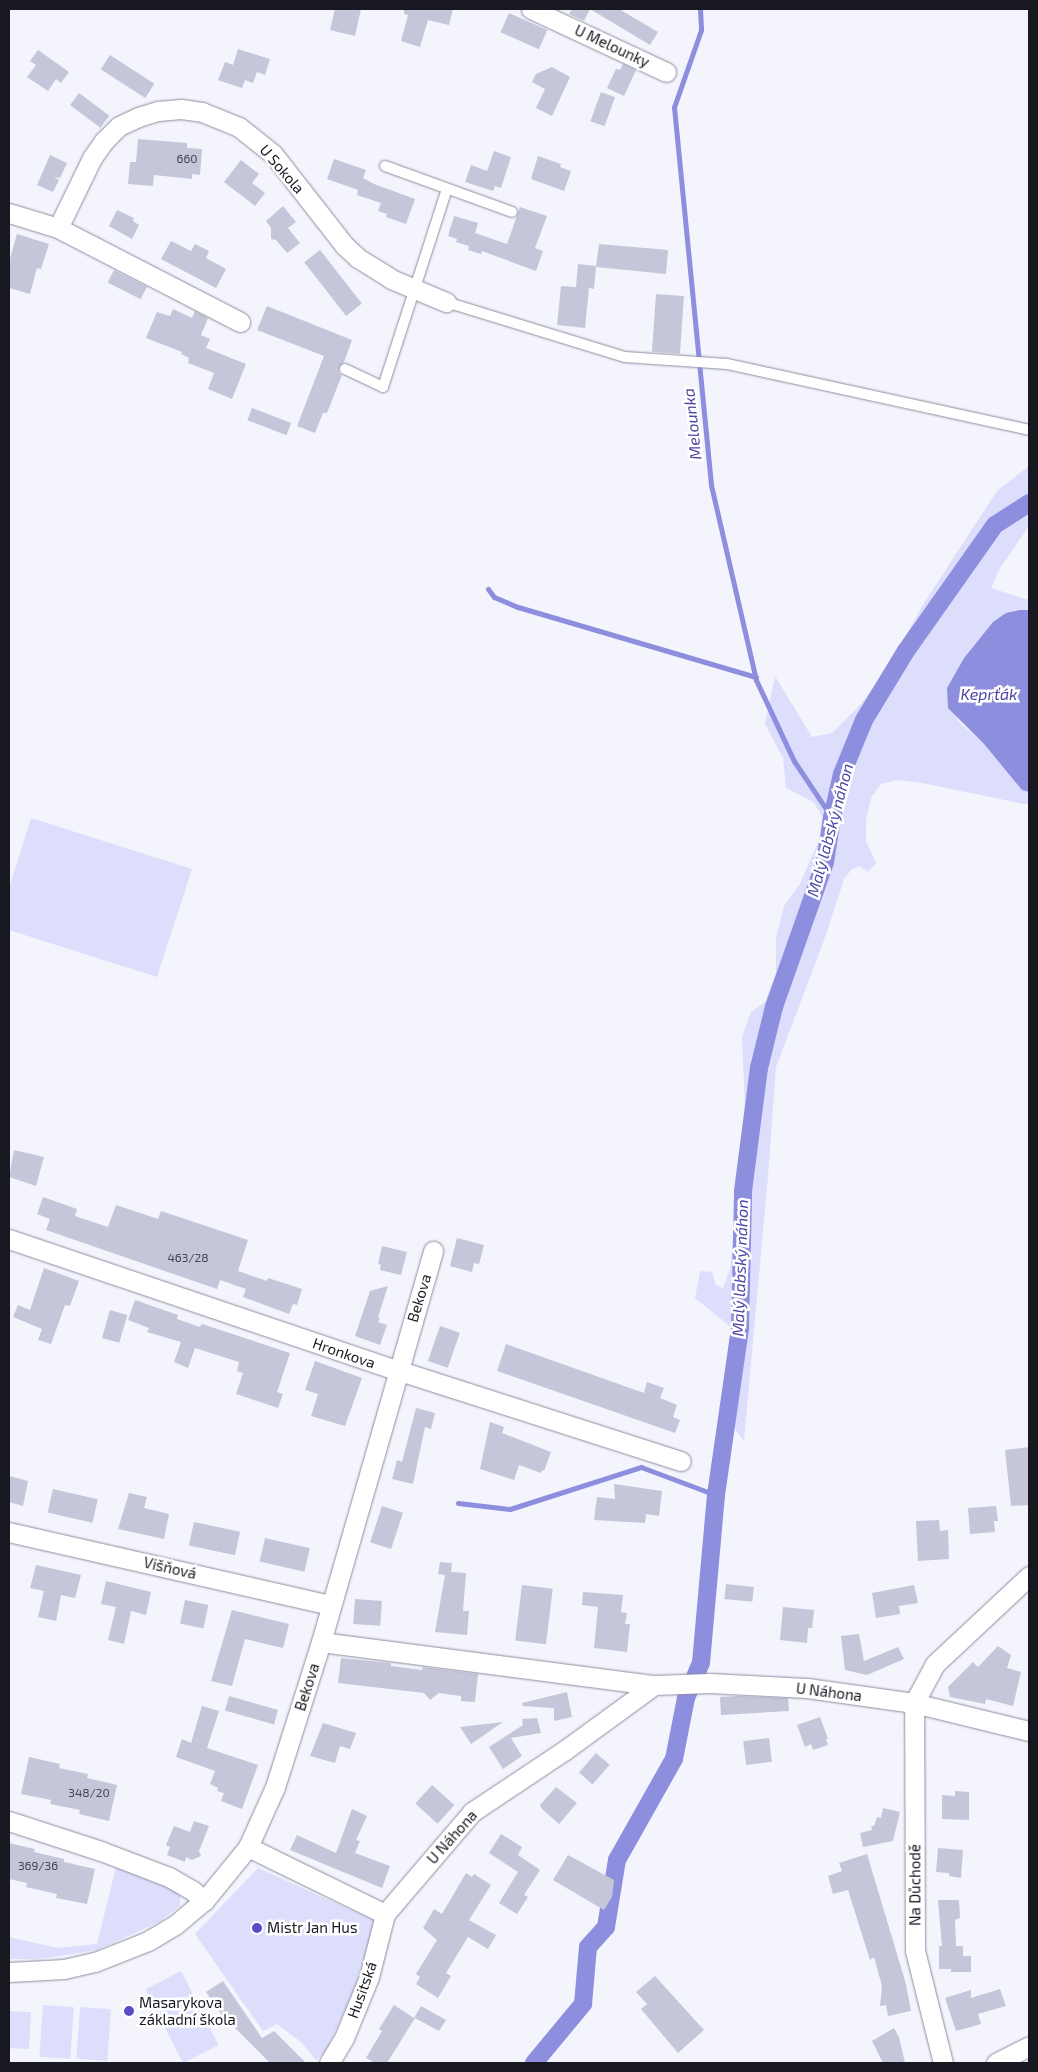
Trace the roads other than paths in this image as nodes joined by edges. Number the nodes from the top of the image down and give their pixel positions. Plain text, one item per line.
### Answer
1 (531, 9) edge
2 (666, 72) dead end
3 (385, 166) dead end
4 (447, 189) junction
5 (9, 212) edge
6 (512, 212) dead end
7 (58, 228) junction
8 (414, 289) junction
9 (446, 302) joint
10 (240, 322) dead end
11 (345, 369) dead end
12 (1029, 430) edge
13 (9, 1239) edge
14 (433, 1251) dead end
15 (397, 1370) junction
16 (681, 1461) dead end
17 (9, 1532) edge
18 (1029, 1576) edge
19 (331, 1605) junction
20 (322, 1642) junction
21 (654, 1685) junction
22 (914, 1703) junction
23 (1029, 1731) edge
24 (9, 1821) edge
25 (248, 1847) junction
26 (204, 1901) junction
27 (385, 1914) junction
28 (9, 1972) edge
29 (1029, 2046) edge
30 (329, 2063) edge
31 (943, 2063) edge
32 (996, 2063) edge

1 - 2 street, U Melounky
3 - 4 lane
4 - 6 lane
4 - 8 lane
5 - 7 street
7 - 8 street, U Sokola
7 - 10 street
8 - 9 street, U Sokola
8 - 11 lane
9 - 12 lane
13 - 15 street, Hronkova
14 - 15 street, Bekova
15 - 16 street, Hronkova
15 - 19 street, Bekova
17 - 19 street, Višňová
18 - 22 street
19 - 20 street, Bekova
20 - 21 street, U Náhona
20 - 25 street, Bekova
21 - 22 street, U Náhona
21 - 27 street, U Náhona
22 - 23 street, U Náhona
22 - 31 street, Na Důchodě
24 - 26 street
25 - 26 street, Bekova
25 - 27 street
26 - 28 street, Bekova
27 - 30 street, Husitská
29 - 32 street

